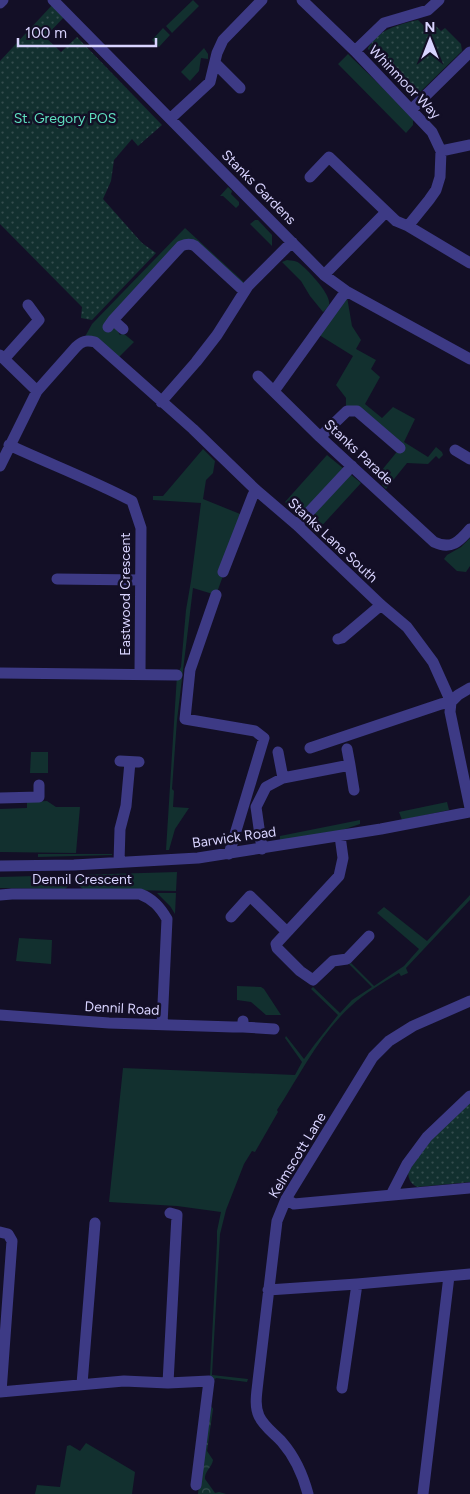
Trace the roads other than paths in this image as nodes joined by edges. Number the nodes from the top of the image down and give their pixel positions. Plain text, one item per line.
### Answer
1 (3, 0) edge
2 (53, 0) edge
3 (262, 0) edge
4 (302, 0) edge
5 (439, 0) edge
6 (0, 3) edge
7 (355, 51) junction
8 (470, 52) edge
9 (215, 63) junction
10 (240, 88) dead end
11 (411, 110) junction
12 (171, 118) junction
13 (470, 145) edge
14 (441, 151) junction
15 (310, 177) dead end
16 (386, 212) junction
17 (408, 226) junction
18 (292, 242) junction
19 (470, 263) edge
20 (324, 275) junction
21 (244, 291) junction
22 (346, 292) junction
23 (28, 306) dead end
24 (123, 328) dead end
25 (2, 357) edge
26 (470, 359) edge
27 (258, 376) dead end
28 (37, 391) junction
29 (274, 391) junction
30 (161, 402) junction
31 (320, 437) junction
32 (9, 445) junction
33 (400, 448) dead end
34 (455, 450) dead end
35 (470, 459) edge
36 (0, 466) edge
37 (352, 466) junction
38 (256, 490) junction
39 (297, 525) junction
40 (470, 529) edge
41 (223, 572) dead end
42 (57, 579) dead end
43 (140, 580) junction
44 (216, 595) dead end
45 (381, 605) junction
46 (338, 639) dead end
47 (0, 673) edge
48 (140, 674) junction
49 (177, 675) dead end
50 (470, 688) edge
51 (451, 702) junction
52 (310, 748) dead end
53 (347, 749) dead end
54 (278, 752) dead end
55 (130, 761) dead end
56 (350, 765) junction
57 (283, 778) junction
58 (39, 785) dead end
59 (354, 790) dead end
60 (0, 798) edge
61 (470, 810) edge
62 (340, 836) junction
63 (262, 849) junction
64 (229, 854) junction
65 (120, 862) junction
66 (0, 866) edge
67 (0, 896) edge
68 (231, 917) dead end
69 (286, 931) junction
70 (369, 936) dead end
71 (470, 1001) edge
72 (0, 1015) edge
73 (162, 1025) junction
74 (274, 1029) dead end
75 (470, 1096) edge
76 (470, 1188) edge
77 (391, 1195) junction
78 (286, 1199) junction
79 (170, 1213) dead end
80 (94, 1223) dead end
81 (0, 1232) edge
82 (470, 1274) edge
83 (449, 1276) junction
84 (357, 1284) junction
85 (268, 1290) junction
86 (168, 1383) junction
87 (82, 1384) junction
88 (342, 1388) dead end
89 (0, 1392) edge
90 (196, 1484) dead end
91 (308, 1494) edge
92 (423, 1494) edge

1 - 6 street
2 - 12 street, Stanks Gardens
3 - 9 street
4 - 7 street, Whinmoor Way
5 - 7 street
7 - 11 street, Whinmoor Way
8 - 11 street
9 - 10 street
9 - 12 street
11 - 14 street, Whinmoor Way
12 - 18 street, Stanks Gardens
13 - 14 street
14 - 17 street
15 - 16 street
16 - 17 street
16 - 20 street
17 - 19 street
18 - 20 street, Stanks Gardens
18 - 21 street
20 - 22 street, Stanks Gardens
21 - 24 street
21 - 30 street
22 - 26 street, Stanks Gardens
22 - 29 street
23 - 25 street
25 - 28 street
27 - 29 street, Stanks Parade
28 - 30 street, Stanks Lane South
28 - 32 street
29 - 31 street, Stanks Parade
30 - 38 street, Stanks Lane South
31 - 33 street
31 - 37 street, Stanks Parade
32 - 36 street
32 - 43 street, Eastwood Crescent
34 - 35 street
37 - 39 street
37 - 40 street, Stanks Parade
38 - 39 street, Stanks Lane South
38 - 41 street
39 - 45 street, Stanks Lane South
42 - 43 street
43 - 48 street, Eastwood Crescent
44 - 64 street
45 - 46 street
45 - 51 street, Stanks Lane South
47 - 48 street
48 - 49 street
50 - 51 street
51 - 52 street
51 - 61 street, Stanks Lane South
53 - 56 street
54 - 57 street
55 - 65 street
56 - 57 street
56 - 59 street
57 - 63 street
58 - 60 street
61 - 62 street, Barwick Road
62 - 63 street, Barwick Road
62 - 69 street
63 - 64 street, Barwick Road
64 - 65 street, Barwick Road
65 - 66 street, Barwick Road
67 - 73 street, Dennil Crescent
68 - 69 street
69 - 70 street
71 - 78 street, Kelmscott Lane
72 - 73 street, Dennil Road
73 - 74 street, Dennil Road
75 - 77 street
76 - 77 street
77 - 78 street
78 - 85 street, Kelmscott Lane
79 - 86 street
80 - 87 street
81 - 89 street
82 - 83 street
83 - 84 street
83 - 92 street
84 - 85 street
84 - 88 street
85 - 91 street, Kelmscott Lane
86 - 87 street
86 - 90 street
87 - 89 street

